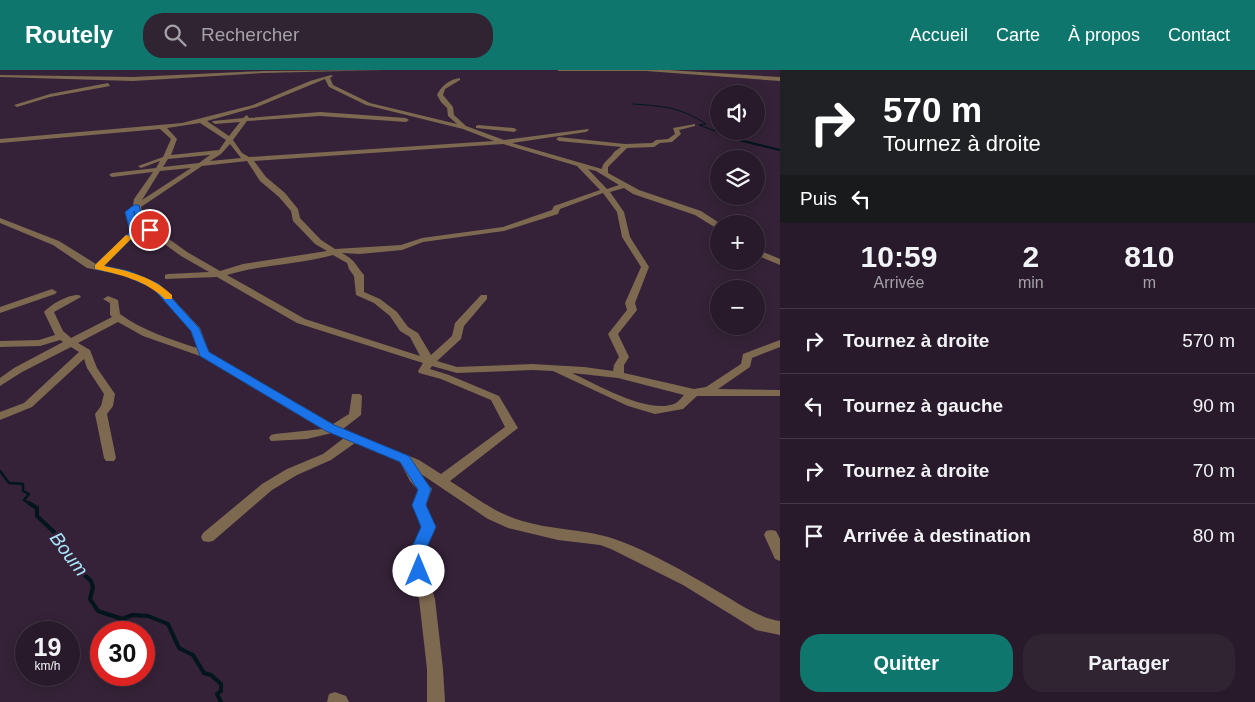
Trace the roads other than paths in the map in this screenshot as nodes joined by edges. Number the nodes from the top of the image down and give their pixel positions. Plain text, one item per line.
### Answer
1 (382, 70) edge
2 (558, 70) edge
3 (368, 71) edge
4 (46, 75) dead end
5 (0, 77) edge
6 (327, 77) junction
7 (57, 78) junction
8 (458, 79) dead end
9 (780, 79) edge
10 (118, 83) dead end
11 (17, 105) dead end
12 (254, 106) junction
13 (244, 120) junction
14 (203, 122) junction
15 (693, 125) dead end
16 (161, 126) junction
17 (461, 126) junction
18 (514, 130) dead end
19 (586, 130) dead end
20 (559, 139) dead end
21 (230, 140) junction
22 (0, 142) edge
23 (503, 142) junction
24 (625, 146) junction
25 (219, 152) junction
26 (166, 158) junction
27 (247, 159) junction
28 (202, 164) junction
29 (579, 165) junction
30 (141, 166) dead end
31 (158, 170) junction
32 (112, 174) dead end
33 (605, 174) junction
34 (623, 186) junction
35 (604, 191) junction
36 (137, 207) junction
37 (0, 220) edge
38 (710, 220) edge
39 (334, 252) junction
40 (765, 256) edge
41 (780, 262) edge
42 (98, 267) junction
43 (220, 274) junction
44 (168, 277) dead end
45 (52, 292) dead end
46 (76, 297) dead end
47 (484, 297) dead end
48 (108, 299) dead end
49 (0, 310) edge
50 (118, 318) junction
51 (67, 339) junction
52 (780, 343) edge
53 (0, 344) edge
54 (86, 352) junction
55 (204, 354) junction
56 (429, 362) junction
57 (552, 368) junction
58 (618, 375) junction
59 (0, 383) edge
60 (694, 392) junction
61 (780, 393) edge
62 (356, 396) dead end
63 (0, 416) edge
64 (330, 428) junction
65 (275, 438) dead end
66 (353, 438) junction
67 (110, 458) dead end
68 (405, 459) junction
69 (442, 480) junction
70 (771, 535) dead end
71 (208, 536) dead end
72 (780, 555) edge
73 (780, 628) edge
74 (436, 702) edge

1 - 3 street
2 - 9 street
3 - 6 street
3 - 7 street
4 - 7 street
5 - 7 street
6 - 12 street
6 - 17 street
8 - 17 street
10 - 11 street
12 - 13 street
12 - 14 street
13 - 14 street
13 - 17 street
13 - 21 street
14 - 16 street
14 - 21 street
15 - 24 street
16 - 22 street
16 - 26 street
17 - 18 street
17 - 23 street
19 - 23 street
20 - 24 street
21 - 25 street
21 - 27 street
23 - 27 street
23 - 29 street
24 - 33 street
25 - 26 street
25 - 28 street
26 - 30 street
26 - 31 street
27 - 28 street
27 - 39 street
28 - 31 street
28 - 36 street
29 - 33 street
29 - 35 street
31 - 32 street
31 - 36 street
33 - 34 street
34 - 35 street
34 - 38 street
35 - 39 street
35 - 58 street
36 - 42 street
36 - 43 street
37 - 42 street
39 - 43 street
39 - 56 street
40 - 41 street
42 - 55 street
43 - 44 street
43 - 56 street
45 - 49 street
46 - 51 street
47 - 56 street
48 - 50 street
50 - 51 street
50 - 55 street
51 - 53 street
51 - 54 street
51 - 59 street
52 - 60 street
54 - 63 street
54 - 67 street
55 - 64 street
56 - 57 street
56 - 69 street
57 - 58 street
57 - 60 street
58 - 60 street
60 - 61 street
62 - 64 street
64 - 65 street
64 - 66 street
66 - 68 street
66 - 71 street
68 - 69 street
68 - 74 street
69 - 73 street
70 - 72 street

